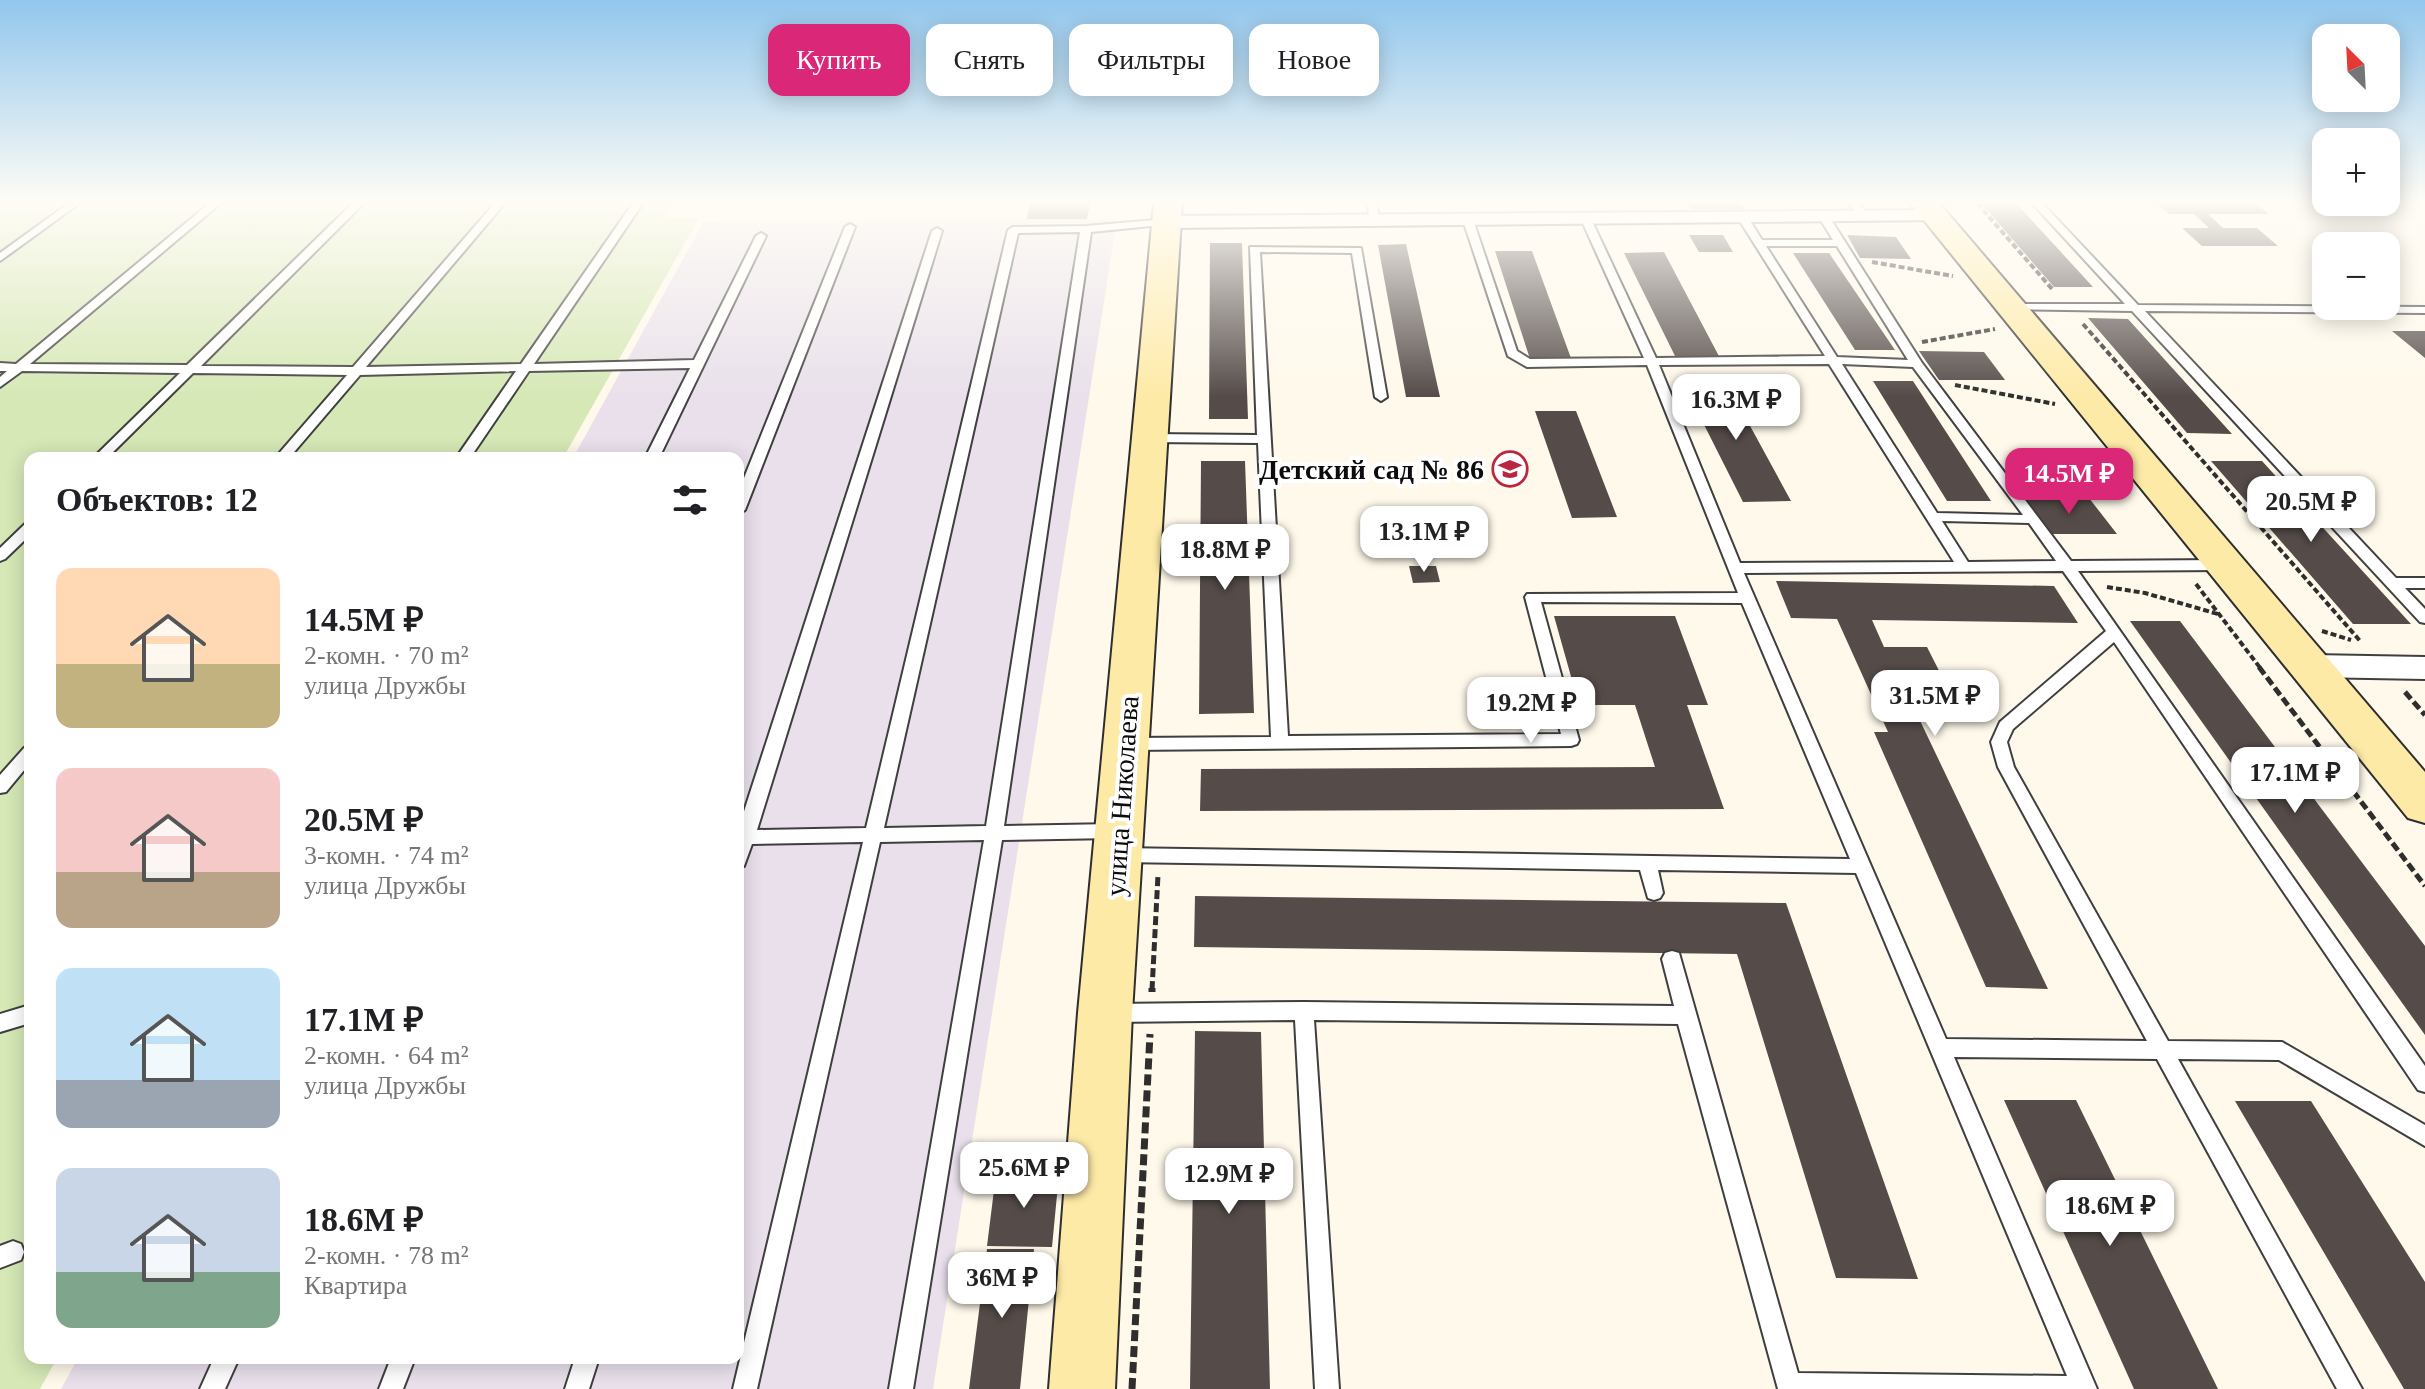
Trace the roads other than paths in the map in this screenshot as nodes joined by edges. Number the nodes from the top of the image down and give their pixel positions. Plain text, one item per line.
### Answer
1 (138, 268) edge
2 (293, 268) edge
3 (444, 268) edge
4 (593, 268) edge
5 (745, 268) edge
6 (834, 268) edge
7 (925, 268) edge
8 (1004, 268) edge
9 (1080, 268) edge
10 (1164, 268) edge
11 (1255, 268) edge
12 (1360, 268) edge
13 (1484, 268) edge
14 (1609, 268) edge
15 (1773, 268) edge
16 (1857, 268) edge
17 (1970, 268) edge
18 (2097, 268) edge
19 (2134, 308) junction
20 (2425, 310) edge
21 (2005, 318) junction
22 (1830, 360) junction
23 (1652, 362) junction
24 (698, 364) junction
25 (1917, 364) junction
26 (0, 367) edge
27 (19, 367) junction
28 (525, 367) junction
29 (191, 369) junction
30 (356, 371) junction
31 (0, 383) edge
32 (1381, 397) dead end
33 (1150, 438) junction
34 (1264, 439) junction
35 (106, 452) edge
36 (287, 452) edge
37 (467, 452) edge
38 (655, 452) edge
39 (744, 495) edge
40 (1932, 517) junction
41 (2033, 519) junction
42 (24, 533) edge
43 (0, 556) edge
44 (2226, 565) junction
45 (1964, 567) junction
46 (1735, 568) junction
47 (2074, 575) junction
48 (2392, 583) junction
49 (2425, 583) edge
50 (1748, 598) junction
51 (2425, 618) edge
52 (2115, 632) junction
53 (2312, 666) junction
54 (2425, 668) edge
55 (1280, 742) junction
56 (1126, 744) junction
57 (24, 759) edge
58 (0, 787) edge
59 (2425, 805) edge
60 (744, 831) edge
61 (994, 833) junction
62 (872, 835) junction
63 (744, 837) edge
64 (1119, 843) junction
65 (1647, 863) junction
66 (1862, 866) junction
67 (1654, 893) dead end
68 (1672, 959) dead end
69 (1304, 1011) junction
70 (1105, 1013) junction
71 (1686, 1015) junction
72 (24, 1016) edge
73 (0, 1023) edge
74 (1940, 1048) junction
75 (2162, 1050) junction
76 (2425, 1083) edge
77 (2425, 1136) edge
78 (224, 1364) edge
79 (401, 1364) edge
80 (585, 1364) edge
81 (1789, 1387) edge
82 (212, 1389) edge
83 (391, 1389) edge
84 (577, 1389) edge
85 (745, 1389) edge
86 (901, 1389) edge
87 (1082, 1389) edge
88 (1327, 1389) edge
89 (2085, 1389) edge
90 (2350, 1389) edge

1 - 27 lane
2 - 29 lane
3 - 30 lane
4 - 28 lane
5 - 24 lane
6 - 39 lane
7 - 60 lane
8 - 62 lane
9 - 61 lane
10 - 33 main road, улица Николаева
11 - 34 lane
12 - 32 lane
13 - 23 lane
14 - 23 lane
15 - 22 lane
16 - 25 lane
17 - 21 main road
18 - 19 lane
19 - 20 lane
19 - 21 lane
19 - 48 lane
21 - 44 main road
22 - 23 lane
22 - 25 lane
22 - 40 lane
23 - 46 lane
24 - 28 lane
24 - 38 lane
25 - 41 lane
26 - 27 lane
27 - 29 lane
27 - 31 lane
28 - 30 lane
28 - 37 lane
29 - 30 lane
29 - 35 lane
30 - 36 lane
33 - 34 lane
33 - 56 main road, улица Николаева
34 - 55 lane
40 - 41 lane
40 - 45 lane
41 - 47 lane
42 - 43 lane
44 - 47 lane
44 - 53 main road
45 - 46 lane
45 - 47 lane
46 - 50 lane
47 - 52 lane
48 - 49 lane
48 - 51 lane
50 - 55 lane
50 - 66 lane
52 - 75 lane
52 - 76 lane
53 - 54 street
53 - 59 main road
55 - 56 lane
56 - 64 main road, улица Николаева
57 - 58 lane
61 - 62 lane
61 - 64 lane
61 - 86 lane
62 - 63 lane
62 - 85 lane
64 - 65 lane
64 - 70 main road, улица Николаева
65 - 66 lane
65 - 67 lane
66 - 74 lane
68 - 71 lane
69 - 70 lane
69 - 71 lane
69 - 88 lane
70 - 87 main road, улица Николаева
71 - 81 lane
72 - 73 lane
74 - 75 lane
74 - 89 lane
75 - 77 lane
75 - 90 lane
78 - 82 lane
79 - 83 lane
80 - 84 lane
81 - 89 lane

